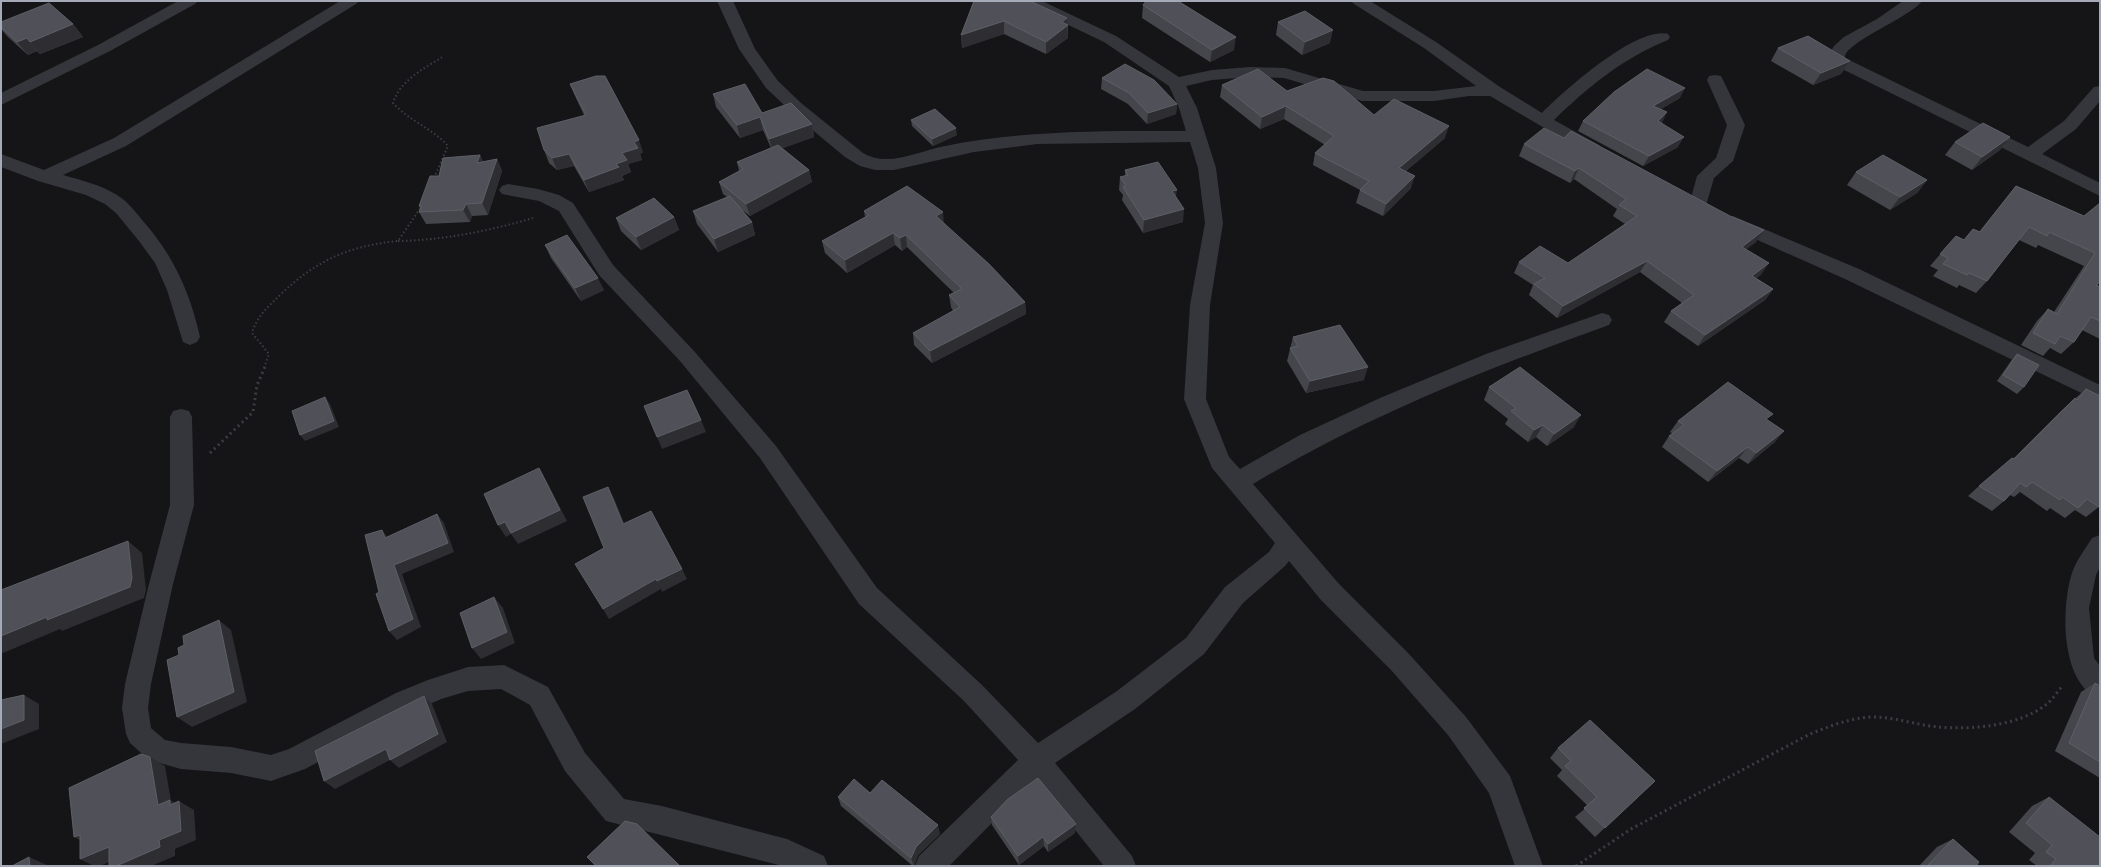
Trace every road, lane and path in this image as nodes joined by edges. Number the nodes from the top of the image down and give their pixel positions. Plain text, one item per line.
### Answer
1 (190, 1) edge
2 (351, 1) edge
3 (726, 1) edge
4 (1029, 1) edge
5 (1359, 1) edge
6 (1914, 1) edge
7 (1662, 37) dead end
8 (444, 56) dead end
9 (1715, 80) dead end
10 (1176, 83) junction
11 (1494, 91) junction
12 (2100, 91) edge
13 (1, 100) edge
14 (1542, 121) junction
15 (1196, 136) junction
16 (2029, 155) junction
17 (1612, 159) edge
18 (1, 160) edge
19 (44, 177) junction
20 (433, 181) edge
21 (508, 190) dead end
22 (2100, 190) edge
23 (424, 202) edge
24 (566, 207) junction
25 (398, 241) junction
26 (1602, 320) dead end
27 (190, 337) dead end
28 (2100, 394) edge
29 (181, 417) dead end
30 (182, 479) junction
31 (1236, 483) junction
32 (1289, 542) junction
33 (2100, 545) edge
34 (2082, 662) junction
35 (2100, 687) edge
36 (1036, 760) junction
37 (814, 866) edge
38 (929, 866) edge
39 (1122, 866) edge
40 (1529, 866) edge
41 (1576, 866) edge

1 - 13 street
2 - 19 street
3 - 15 street
4 - 10 street
5 - 11 street
6 - 16 street
7 - 14 street
8 - 20 path
9 - 28 street
10 - 11 street
10 - 15 street
11 - 14 street
12 - 16 street
14 - 17 street
15 - 31 street
16 - 22 street
18 - 19 street
19 - 27 street
21 - 24 street
23 - 25 path
24 - 25 path
24 - 36 street
25 - 30 path
26 - 31 street
29 - 30 street
30 - 37 street
31 - 32 street
32 - 36 street
32 - 40 street
33 - 34 street
34 - 35 street
34 - 41 path
36 - 38 street
36 - 39 street

